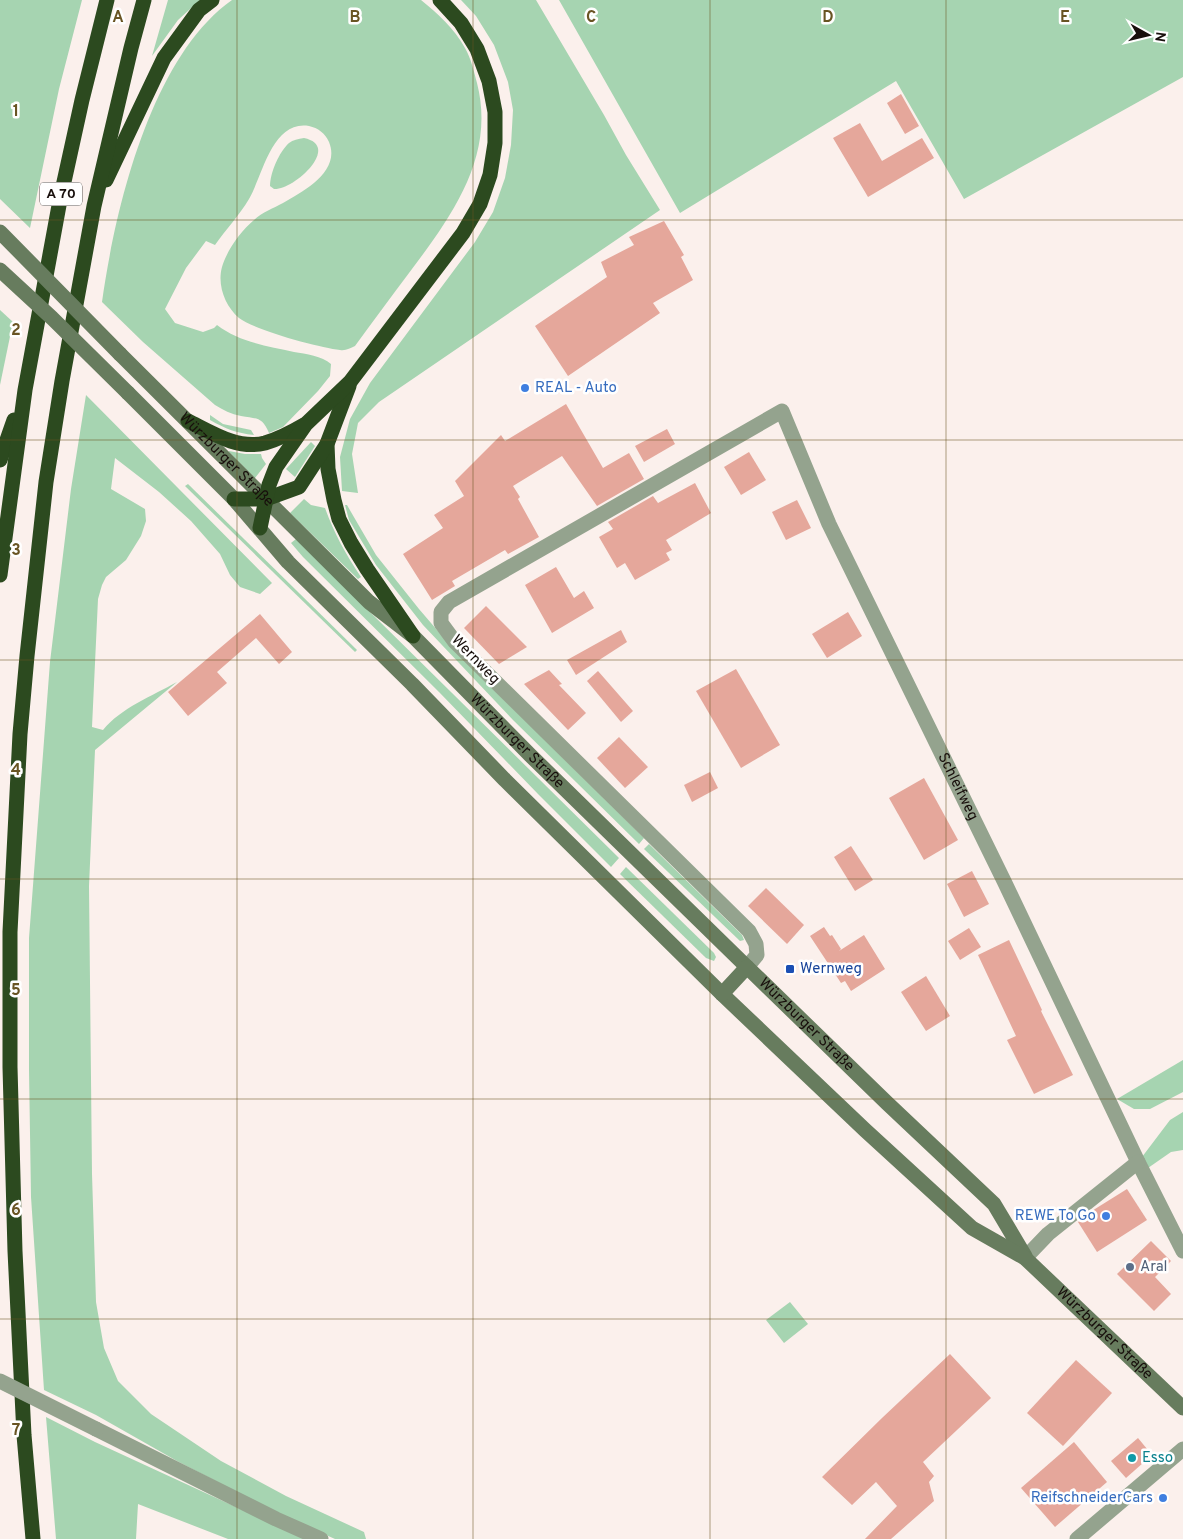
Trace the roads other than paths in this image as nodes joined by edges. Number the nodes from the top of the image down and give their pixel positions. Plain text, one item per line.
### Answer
1 (107, 0) edge
2 (144, 0) edge
3 (212, 0) edge
4 (440, 0) edge
5 (94, 206) junction
6 (0, 232) edge
7 (0, 270) edge
8 (350, 382) junction
9 (25, 390) junction
10 (782, 411) joint
11 (188, 421) junction
12 (306, 424) junction
13 (327, 444) junction
14 (0, 460) edge
15 (234, 499) junction
16 (266, 499) junction
17 (260, 528) junction
18 (0, 575) edge
19 (413, 636) junction
20 (747, 967) junction
21 (722, 994) junction
22 (1138, 1162) junction
23 (1183, 1251) edge
24 (1025, 1258) junction
25 (0, 1382) edge
26 (1183, 1408) edge
27 (1183, 1449) edge
28 (33, 1539) edge
29 (320, 1539) edge
30 (1077, 1539) edge

1 - 9 highway, A 70
2 - 5 highway, A 70
3 - 5 highway
4 - 8 highway
5 - 28 highway, A 70
6 - 11 main road, Würzburger Straße, bridge
7 - 15 main road, Würzburger Straße, bridge
8 - 12 highway
8 - 13 highway
9 - 14 highway
9 - 18 highway, A 70
10 - 20 street, Wernweg
10 - 22 street, Schleifweg
11 - 12 highway
11 - 16 main road, Würzburger Straße
12 - 16 highway
13 - 16 highway
13 - 19 highway
15 - 16 highway
15 - 17 main road, Würzburger Straße
16 - 17 highway
16 - 19 main road, Würzburger Straße
17 - 21 main road, Würzburger Straße
19 - 20 main road, Würzburger Straße
20 - 21 main road
20 - 24 main road, Würzburger Straße
21 - 24 main road, Würzburger Straße
22 - 23 street, Schleifweg
22 - 24 street
24 - 26 main road, Würzburger Straße
25 - 29 street, bridge
27 - 30 street

